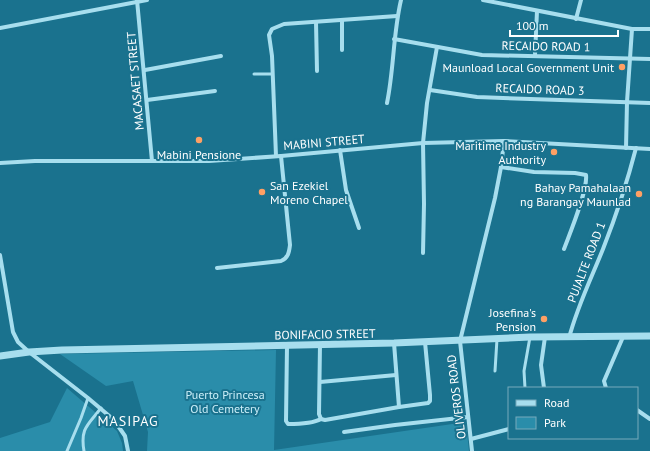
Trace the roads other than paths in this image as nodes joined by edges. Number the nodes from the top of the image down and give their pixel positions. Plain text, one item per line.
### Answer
1 (147, 0) edge
2 (400, 0) edge
3 (484, 0) edge
4 (581, 0) edge
5 (138, 1) edge
6 (537, 11) junction
7 (397, 16) junction
8 (576, 19) junction
9 (342, 20) junction
10 (316, 22) junction
11 (0, 28) edge
12 (632, 29) junction
13 (650, 29) edge
14 (394, 39) junction
15 (437, 47) junction
16 (342, 50) dead end
17 (535, 55) junction
18 (221, 56) dead end
19 (629, 58) junction
20 (650, 58) edge
21 (145, 70) junction
22 (317, 71) dead end
23 (254, 74) dead end
24 (272, 74) junction
25 (430, 90) junction
26 (215, 91) dead end
27 (148, 100) junction
28 (627, 102) junction
29 (386, 103) dead end
30 (650, 104) edge
31 (504, 141) junction
32 (422, 143) junction
33 (626, 148) junction
34 (636, 148) junction
35 (650, 149) edge
36 (340, 150) junction
37 (276, 156) junction
38 (281, 156) junction
39 (152, 161) junction
40 (0, 163) edge
41 (501, 167) junction
42 (359, 228) dead end
43 (564, 249) dead end
44 (422, 253) dead end
45 (0, 255) edge
46 (217, 268) dead end
47 (650, 336) edge
48 (530, 337) junction
49 (546, 337) junction
50 (623, 337) junction
51 (569, 338) junction
52 (497, 339) junction
53 (460, 341) junction
54 (425, 342) junction
55 (394, 343) junction
56 (320, 344) junction
57 (287, 346) junction
58 (29, 352) junction
59 (0, 356) edge
60 (495, 371) dead end
61 (396, 375) junction
62 (320, 382) junction
63 (525, 387) edge
64 (544, 387) edge
65 (606, 387) edge
66 (88, 398) junction
67 (399, 407) junction
68 (101, 408) junction
69 (638, 411) edge
70 (468, 417) junction
71 (81, 418) junction
72 (321, 419) junction
73 (650, 419) edge
74 (88, 422) junction
75 (508, 429) edge
76 (344, 432) dead end
77 (471, 439) junction
78 (67, 451) edge
79 (84, 451) edge
80 (128, 451) edge
81 (472, 451) edge

1 - 5 street
2 - 7 street
3 - 6 street
4 - 8 street
5 - 11 street
5 - 21 street, MACASAET STREET
6 - 8 street
6 - 17 street
7 - 9 street
7 - 14 street
8 - 12 street
9 - 10 street
9 - 16 street
10 - 22 street
10 - 24 street
12 - 13 street
12 - 19 street
14 - 15 street, RECAIDO ROAD 1
14 - 29 street
15 - 17 street, RECAIDO ROAD 1
15 - 25 street
17 - 19 street, RECAIDO ROAD 1
18 - 21 street
19 - 20 street, RECAIDO ROAD 1
19 - 28 street
21 - 27 street, MACASAET STREET
23 - 24 lane
24 - 37 street
25 - 28 street, RECAIDO ROAD 3
25 - 32 street
26 - 27 street
27 - 39 street, MACASAET STREET
28 - 30 street, RECAIDO ROAD 3
28 - 33 street
31 - 32 street, MABINI STREET
31 - 33 street, MABINI STREET
31 - 41 street, OLIVEROS ROAD
32 - 36 street, MABINI STREET
32 - 44 street
33 - 34 street, MABINI STREET
34 - 35 street, MABINI STREET
34 - 51 street, PUJALTE ROAD 1
36 - 38 street, MABINI STREET
36 - 42 street
37 - 38 street, MABINI STREET
37 - 39 street, MABINI STREET
38 - 46 street
39 - 40 street, MABINI STREET
41 - 43 street
41 - 53 street, OLIVEROS ROAD
45 - 58 street
47 - 50 street, BONIFACIO STREET
48 - 49 street, BONIFACIO STREET
48 - 52 street, BONIFACIO STREET
48 - 63 lane
49 - 51 street, BONIFACIO STREET
49 - 64 street
50 - 51 street, BONIFACIO STREET
50 - 65 street
52 - 53 street, BONIFACIO STREET
52 - 60 lane
53 - 54 street, BONIFACIO STREET
53 - 70 street, OLIVEROS ROAD
54 - 55 street, BONIFACIO STREET
54 - 67 street
55 - 56 street, BONIFACIO STREET
55 - 61 street
56 - 57 street, BONIFACIO STREET
56 - 62 street
57 - 58 street, BONIFACIO STREET
57 - 72 street
58 - 59 street, BONIFACIO STREET
58 - 66 street
61 - 62 street
61 - 67 street
62 - 72 street
66 - 68 street
66 - 71 lane
67 - 72 street
68 - 74 lane
68 - 80 street
69 - 73 street
70 - 76 street
70 - 77 street, OLIVEROS ROAD
71 - 74 lane
71 - 78 lane
74 - 79 lane
75 - 77 street
77 - 81 street, OLIVEROS ROAD

